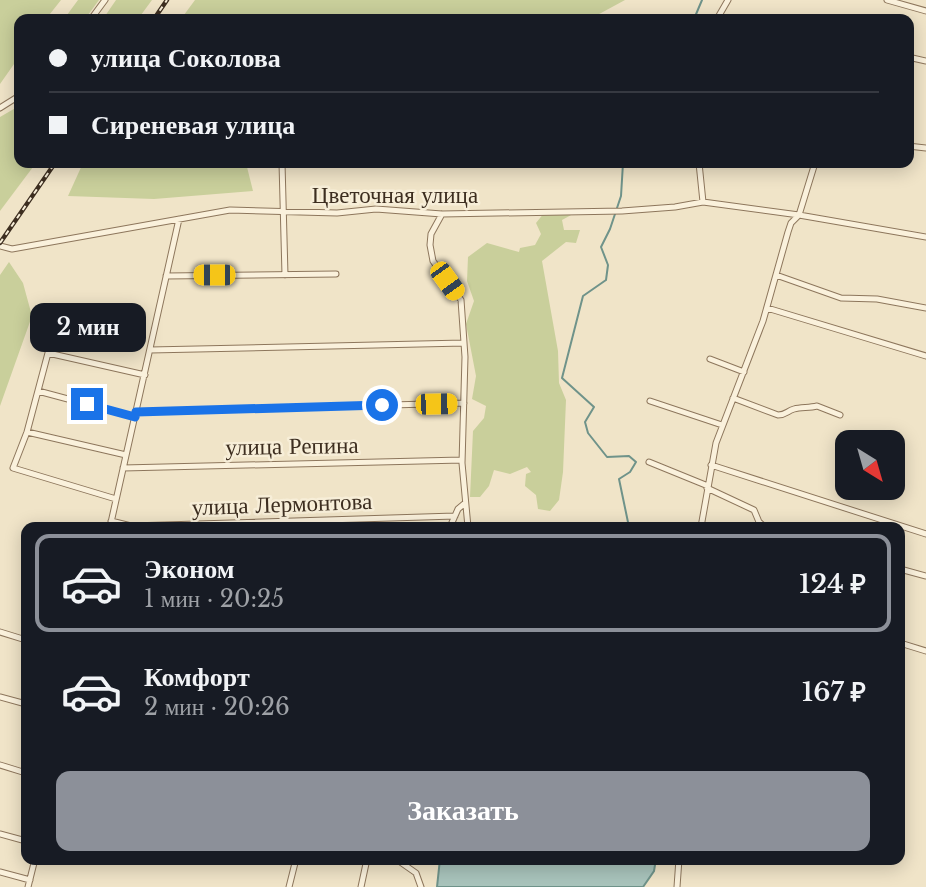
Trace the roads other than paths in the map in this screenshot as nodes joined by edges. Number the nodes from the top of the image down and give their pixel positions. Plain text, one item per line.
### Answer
1 (887, 0) edge
2 (926, 11) edge
3 (282, 168) edge
4 (700, 168) edge
5 (813, 168) edge
6 (703, 202) junction
7 (283, 211) junction
8 (442, 214) junction
9 (799, 215) junction
10 (179, 219) junction
11 (926, 237) edge
12 (0, 246) edge
13 (336, 274) dead end
14 (285, 275) junction
15 (776, 275) junction
16 (166, 276) junction
17 (767, 308) junction
18 (926, 308) edge
19 (464, 343) junction
20 (150, 350) junction
21 (926, 356) edge
22 (710, 359) dead end
23 (744, 372) junction
24 (145, 375) junction
25 (38, 391) junction
26 (733, 398) junction
27 (650, 401) dead end
28 (464, 403) junction
29 (136, 414) junction
30 (840, 415) dead end
31 (722, 425) junction
32 (27, 432) junction
33 (126, 455) junction
34 (462, 460) junction
35 (649, 462) dead end
36 (711, 465) junction
37 (123, 468) junction
38 (708, 487) junction
39 (116, 499) junction
40 (464, 504) junction
41 (455, 516) junction
42 (110, 522) edge
43 (348, 522) edge
44 (452, 522) edge
45 (467, 522) edge
46 (702, 522) edge
47 (759, 522) edge
48 (889, 522) edge
49 (905, 527) edge
50 (926, 534) edge
51 (905, 570) edge
52 (926, 576) edge
53 (0, 632) edge
54 (21, 638) edge
55 (905, 645) edge
56 (926, 651) edge
57 (0, 696) edge
58 (21, 702) edge
59 (0, 765) edge
60 (21, 771) edge
61 (0, 834) edge
62 (21, 840) edge
63 (34, 865) edge
64 (294, 865) edge
65 (366, 865) edge
66 (405, 865) edge
67 (679, 865) edge
68 (0, 872) edge
69 (29, 884) edge
70 (289, 887) edge
71 (361, 887) edge
72 (421, 887) edge
73 (677, 887) edge

1 - 2 street
3 - 7 street
4 - 6 street
5 - 9 street
6 - 8 street, Цветочная улица
6 - 9 street
7 - 8 street, Цветочная улица
7 - 10 street, Цветочная улица
7 - 14 street
8 - 19 street
9 - 11 street
9 - 15 street
10 - 12 street, Цветочная улица
10 - 16 street
13 - 14 street
14 - 16 street
15 - 17 street
15 - 18 street
16 - 20 street
17 - 21 street
17 - 23 street
19 - 20 street
19 - 28 street
20 - 24 street
22 - 23 street
23 - 26 street
24 - 25 street
24 - 29 street
25 - 29 street
25 - 32 street
26 - 30 street
26 - 31 street
27 - 31 street
28 - 29 street
28 - 34 street
29 - 33 street
31 - 36 street
32 - 33 street
32 - 39 street
33 - 37 street
34 - 37 street, улица Репина
34 - 40 street
35 - 38 street
36 - 38 street
36 - 48 street
37 - 39 street
38 - 46 street
38 - 47 street
39 - 42 street
40 - 41 street
40 - 45 street
41 - 43 street, улица Лермонтова
41 - 44 street
49 - 50 street
51 - 52 street
53 - 54 street
55 - 56 street
57 - 58 street
59 - 60 street
61 - 62 street
63 - 69 street
64 - 70 street
65 - 71 street
66 - 72 street
67 - 73 street
68 - 69 street

